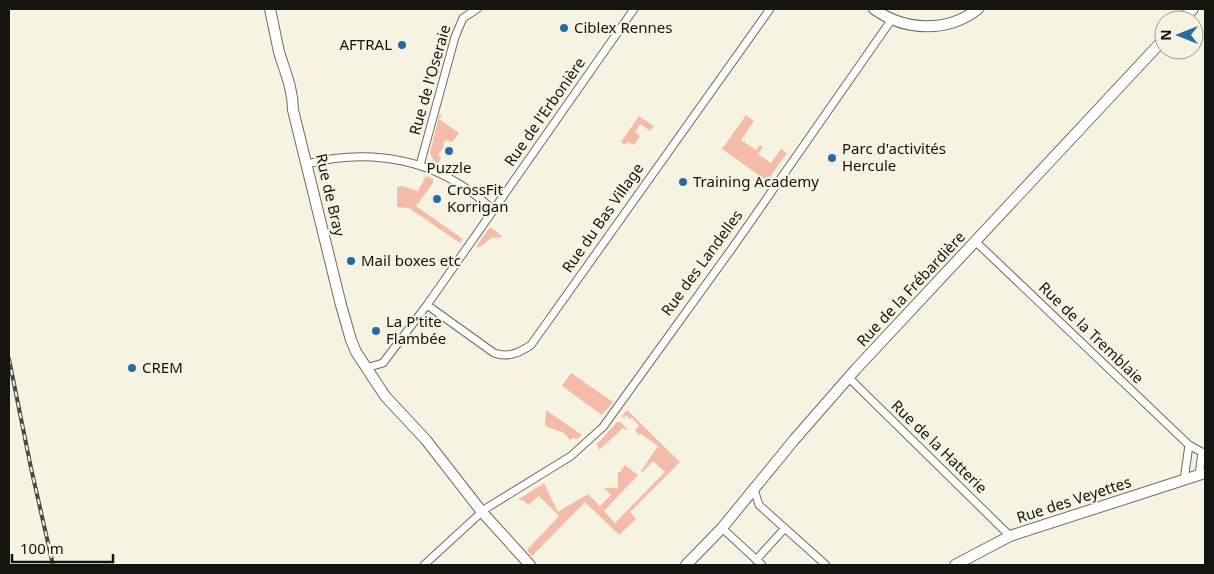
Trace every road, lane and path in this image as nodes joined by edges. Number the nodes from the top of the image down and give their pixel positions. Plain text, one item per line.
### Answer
1 (270, 9) edge
2 (477, 9) edge
3 (634, 9) edge
4 (770, 9) edge
5 (874, 9) edge
6 (978, 9) edge
7 (892, 19) junction
8 (1154, 50) edge
9 (307, 164) junction
10 (420, 165) junction
11 (493, 209) junction
12 (975, 241) junction
13 (427, 305) junction
14 (366, 368) junction
15 (849, 378) junction
16 (1189, 445) junction
17 (1204, 453) edge
18 (1202, 474) edge
19 (1184, 480) junction
20 (754, 489) junction
21 (482, 512) junction
22 (722, 528) junction
23 (785, 528) junction
24 (1010, 536) junction
25 (759, 563) edge
26 (424, 565) edge
27 (530, 565) edge
28 (686, 565) edge
29 (826, 565) edge
30 (956, 565) edge

1 - 9 street, Rue de Bray
2 - 10 street, Rue de l'Oseraie
3 - 11 street, Rue de l'Erbonière
4 - 13 street, Rue du Bas Village
5 - 7 street
6 - 7 street
7 - 21 street, Rue des Landelles
8 - 12 street, Rue de la Frébardière
9 - 10 street
9 - 14 street, Rue de Bray
10 - 11 street
11 - 13 street, Rue de l'Erbonière
12 - 15 street, Rue de la Frébardière
12 - 16 street, Rue de la Tremblaie
13 - 14 street, Rue de l'Erbonière
14 - 21 street, Rue de Bray
15 - 20 street, Rue de la Frébardière
15 - 24 street, Rue de la Hatterie
16 - 17 street, Rue de la Tremblaie
16 - 19 street
17 - 18 street, Rue de la Tremblaie
18 - 19 street, Rue des Veyettes
19 - 24 street, Rue des Veyettes
20 - 22 street, Rue de la Frébardière
20 - 23 street
21 - 26 street, Rue des Landelles
21 - 27 street, Rue de Bray
22 - 25 street
22 - 28 street, Rue de la Frébardière
23 - 25 street
23 - 29 street
24 - 30 street, Rue des Veyettes

